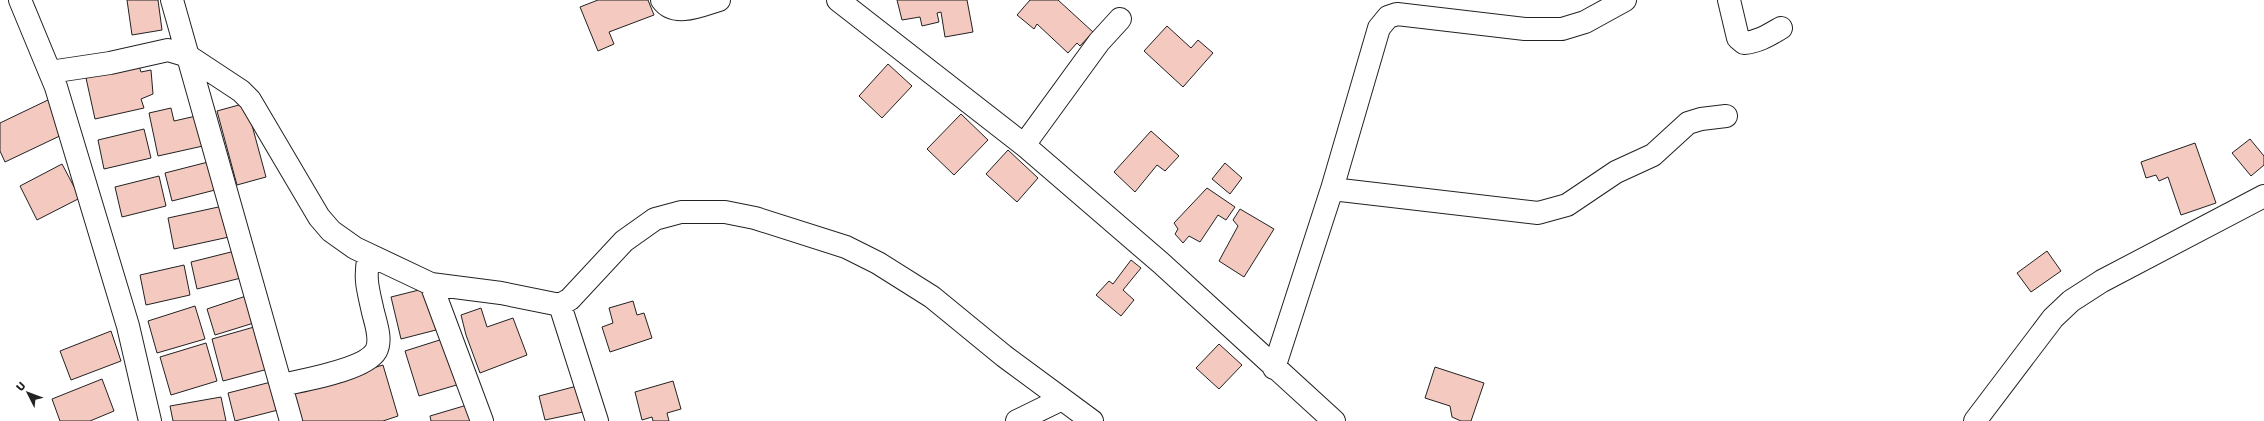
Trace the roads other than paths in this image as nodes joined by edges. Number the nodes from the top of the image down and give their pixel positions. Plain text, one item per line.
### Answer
1 (20, 0) edge
2 (172, 0) edge
3 (662, 0) edge
4 (719, 0) edge
5 (838, 0) edge
6 (1626, 0) edge
7 (1729, 0) edge
8 (1120, 19) dead end
9 (1781, 28) dead end
10 (188, 56) junction
11 (50, 72) junction
12 (1726, 116) dead end
13 (1024, 144) junction
14 (1332, 189) junction
15 (2264, 196) edge
16 (369, 255) junction
17 (431, 284) junction
18 (560, 305) junction
19 (1274, 368) junction
20 (282, 385) junction
21 (1062, 399) junction
22 (150, 421) edge
23 (291, 421) edge
24 (482, 421) edge
25 (597, 421) edge
26 (1017, 421) edge
27 (1092, 421) edge
28 (1334, 421) edge
29 (1975, 421) edge

1 - 11 street
2 - 10 street
3 - 4 street
5 - 13 street
6 - 14 street
7 - 9 street
8 - 13 street
10 - 11 street
10 - 16 street
10 - 20 street
11 - 22 street
12 - 14 street
13 - 19 street
14 - 19 street
15 - 29 street
16 - 17 street
16 - 20 street
17 - 18 street
17 - 24 street
18 - 21 street
18 - 25 street
19 - 28 street
20 - 23 street
21 - 26 street
21 - 27 street

